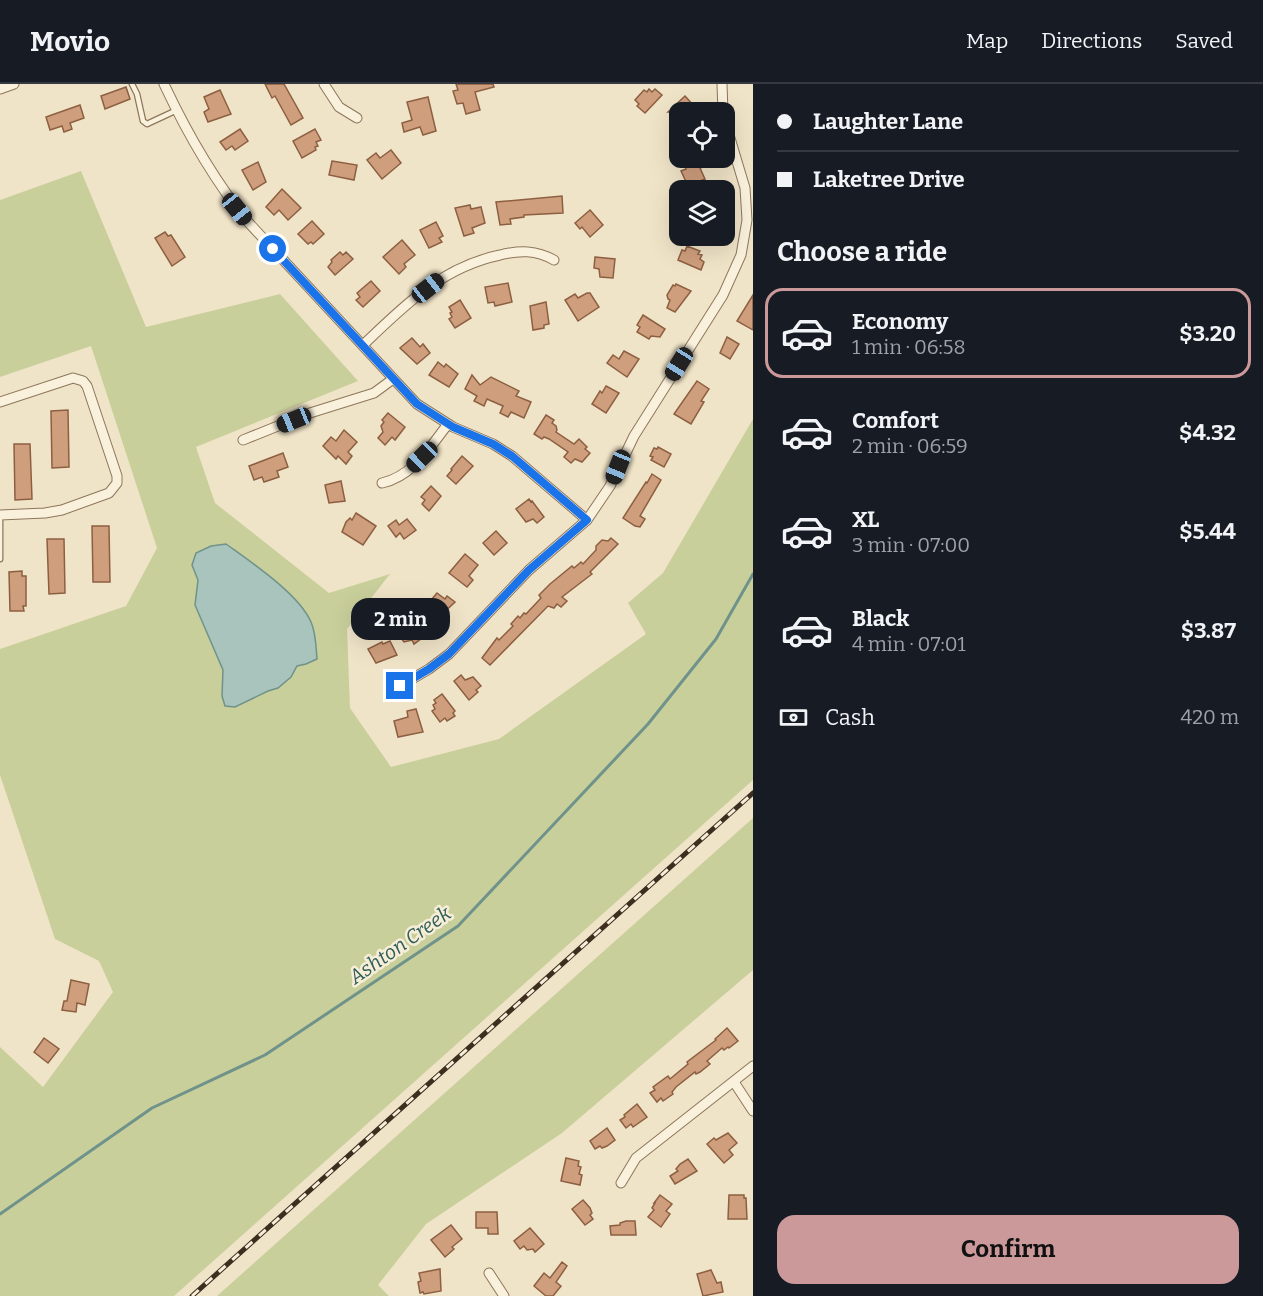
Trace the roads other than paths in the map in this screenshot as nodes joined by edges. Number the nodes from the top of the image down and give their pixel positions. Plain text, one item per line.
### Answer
1 (14, 84) edge
2 (132, 84) edge
3 (164, 84) edge
4 (324, 84) edge
5 (722, 84) edge
6 (0, 89) edge
7 (723, 102) edge
8 (177, 110) junction
9 (357, 118) dead end
10 (735, 152) edge
11 (750, 204) edge
12 (554, 260) dead end
13 (363, 345) junction
14 (393, 379) junction
15 (0, 402) edge
16 (448, 424) junction
17 (243, 441) dead end
18 (382, 483) dead end
19 (0, 515) edge
20 (587, 520) junction
21 (0, 559) edge
22 (400, 686) dead end
23 (753, 1066) edge
24 (734, 1082) junction
25 (753, 1111) edge
26 (621, 1183) dead end
27 (489, 1273) dead end
28 (504, 1296) edge

1 - 6 street
2 - 8 lane
3 - 8 street
4 - 9 street
5 - 7 street
8 - 13 street
10 - 11 street
11 - 20 street
12 - 13 street
13 - 14 street
14 - 16 street
14 - 17 street
15 - 19 street
16 - 18 street
16 - 20 street
19 - 21 lane
20 - 22 street
23 - 24 street
24 - 25 street
24 - 26 street
27 - 28 street

